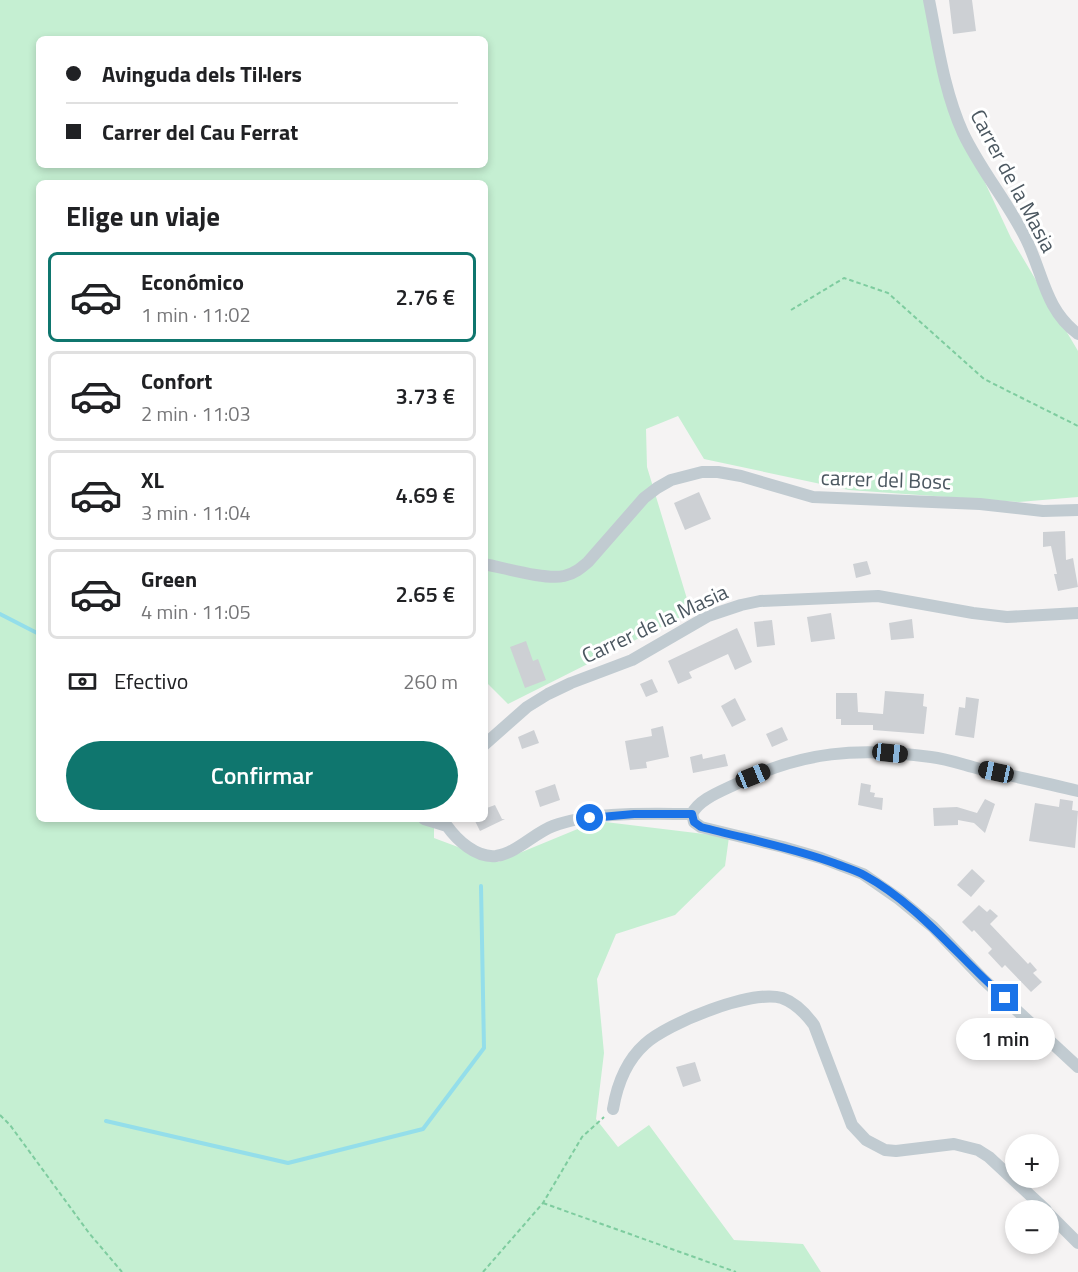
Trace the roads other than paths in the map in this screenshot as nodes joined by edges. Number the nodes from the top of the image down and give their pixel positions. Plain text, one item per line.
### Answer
1 (929, 0) edge
2 (1078, 334) edge
3 (1078, 510) edge
4 (488, 565) edge
5 (1078, 613) edge
6 (488, 742) edge
7 (1078, 791) edge
8 (692, 814) junction
9 (447, 822) edge
10 (1078, 1067) edge
11 (612, 1109) road end
12 (1034, 1200) edge
13 (1059, 1224) edge
14 (1078, 1243) edge

1 - 2 street, Carrer de la Masia
3 - 4 street, carrer del Bosc
5 - 6 street, Carrer de la Masia
7 - 8 street
8 - 9 street
8 - 10 street
11 - 12 street
13 - 14 street

